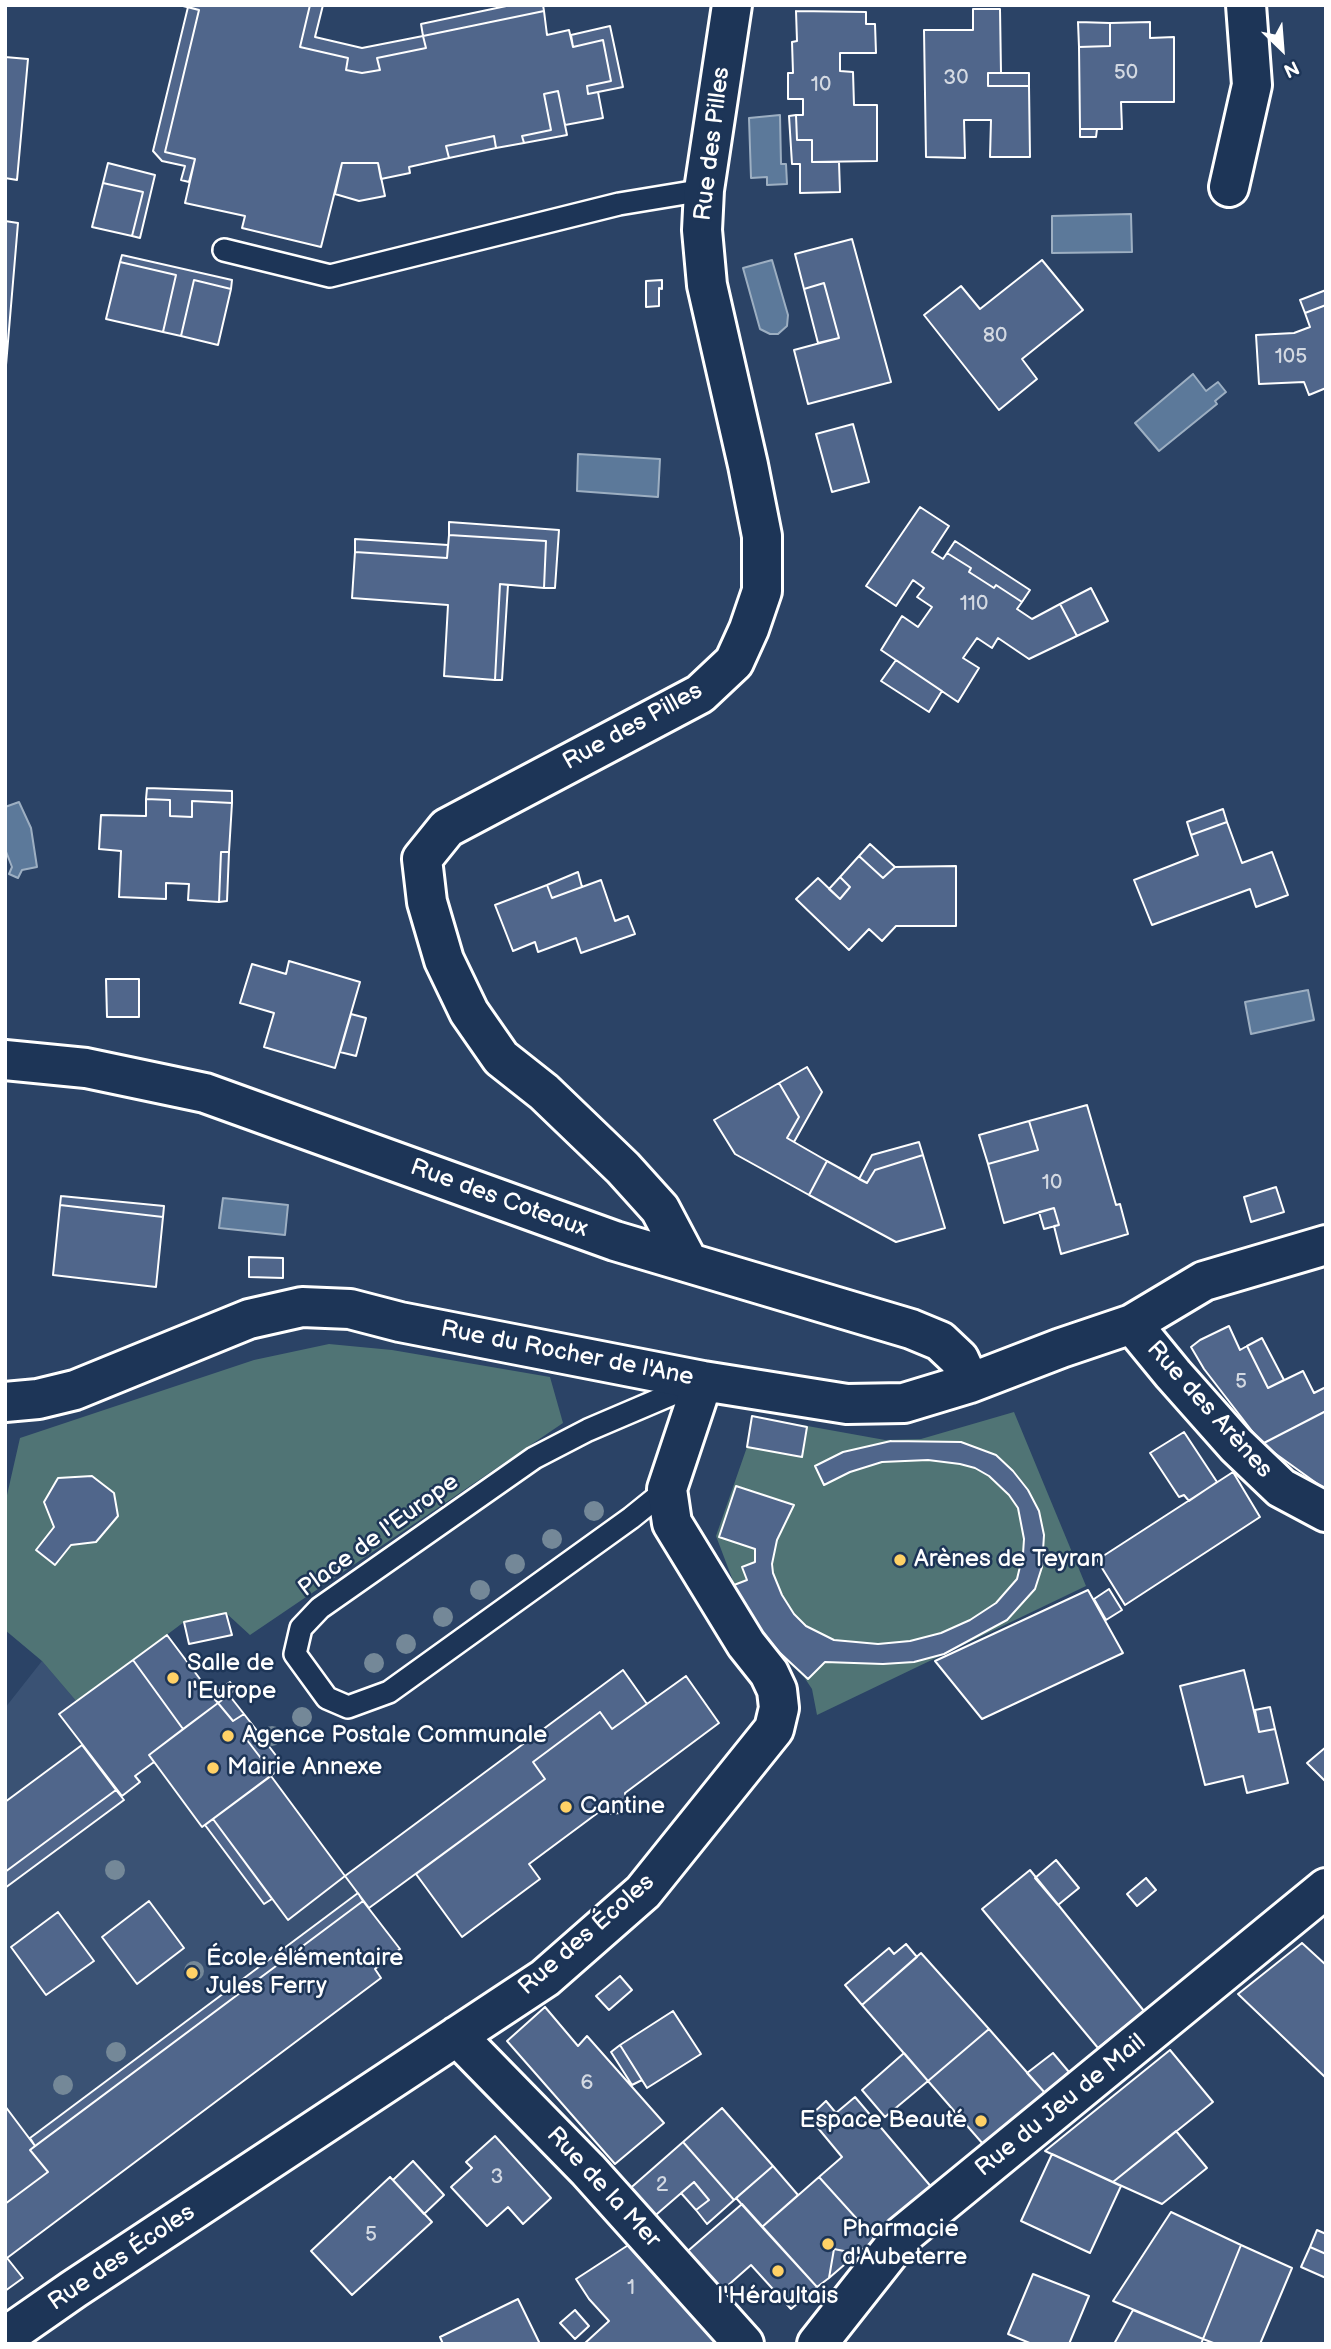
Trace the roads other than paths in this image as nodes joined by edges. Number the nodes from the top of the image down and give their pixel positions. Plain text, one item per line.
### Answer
1 (732, 5) edge
2 (1246, 5) edge
3 (1230, 187) dead end
4 (704, 190) junction
5 (224, 250) dead end
6 (5, 1060) edge
7 (1326, 1245) edge
8 (688, 1262) junction
9 (1132, 1324) junction
10 (703, 1381) junction
11 (970, 1383) junction
12 (5, 1402) edge
13 (667, 1489) junction
14 (1326, 1512) edge
15 (1326, 1888) edge
16 (457, 2036) junction
17 (5, 2337) edge
18 (744, 2344) edge
19 (817, 2344) edge

1 - 4 street, Rue des Pilles
2 - 3 street
4 - 5 lane
4 - 8 street, Rue des Pilles
6 - 8 street, Rue des Coteaux
7 - 9 street, Rue du Rocher de l'Ane
8 - 11 street, Rue des Coteaux
9 - 11 street, Rue du Rocher de l'Ane
9 - 14 street, Rue des Arènes
10 - 11 street, Rue du Rocher de l'Ane
10 - 12 street, Rue du Rocher de l'Ane
10 - 13 street, Rue des Écoles
10 - 13 lane, Place de l'Europe
13 - 16 street, Rue des Écoles
15 - 19 street, Rue du Jeu de Mail
16 - 17 street, Rue des Écoles
16 - 18 street, Rue de la Mer

